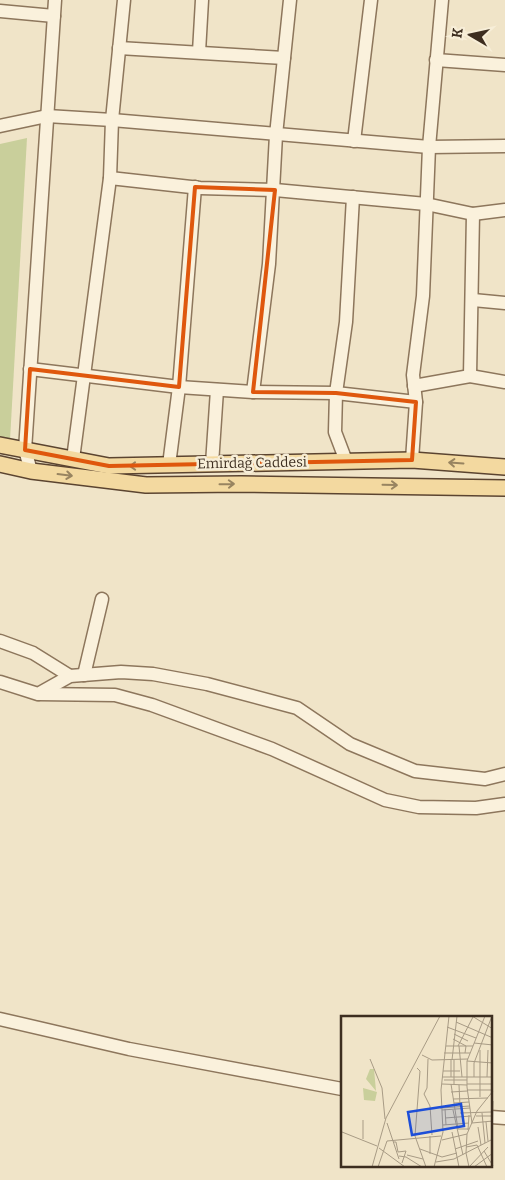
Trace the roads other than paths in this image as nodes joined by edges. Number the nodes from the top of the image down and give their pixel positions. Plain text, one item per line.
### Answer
1 (55, 0) edge
2 (124, 0) edge
3 (202, 0) edge
4 (290, 0) edge
5 (371, 0) edge
6 (442, 0) edge
7 (0, 11) edge
8 (54, 16) junction
9 (119, 48) junction
10 (199, 52) junction
11 (284, 58) junction
12 (436, 60) junction
13 (505, 65) edge
14 (47, 116) junction
15 (112, 120) junction
16 (0, 126) edge
17 (276, 135) junction
18 (354, 141) junction
19 (505, 146) edge
20 (429, 147) junction
21 (110, 178) junction
22 (194, 187) junction
23 (275, 190) junction
24 (353, 197) junction
25 (426, 204) junction
26 (505, 210) edge
27 (473, 214) junction
28 (473, 300) junction
29 (505, 303) edge
30 (30, 369) junction
31 (84, 374) junction
32 (470, 376) junction
33 (505, 382) edge
34 (414, 386) junction
35 (179, 387) junction
36 (217, 390) junction
37 (253, 392) junction
38 (336, 393) junction
39 (416, 402) junction
40 (0, 445) edge
41 (25, 450) junction
42 (73, 459) junction
43 (412, 460) junction
44 (346, 461) junction
45 (0, 464) edge
46 (212, 464) junction
47 (169, 465) junction
48 (505, 467) edge
49 (30, 471) junction
50 (505, 488) edge
51 (102, 599) dead end
52 (0, 641) edge
53 (84, 675) junction
54 (70, 676) junction
55 (0, 682) edge
56 (38, 694) junction
57 (505, 774) edge
58 (505, 804) edge
59 (0, 1019) edge
60 (341, 1089) edge
61 (492, 1117) edge
62 (505, 1118) edge

1 - 8 street
2 - 9 street
3 - 10 street
4 - 11 street
5 - 18 street
6 - 12 street
7 - 8 street
8 - 14 street
9 - 10 street
9 - 15 street
10 - 11 street
11 - 17 street
12 - 13 street
12 - 20 street
14 - 15 street
14 - 16 street
14 - 30 street
15 - 17 street
15 - 21 street
17 - 18 street
17 - 23 street
18 - 20 street
19 - 20 street
20 - 25 street
21 - 22 street
21 - 31 street
22 - 23 street
22 - 35 street
23 - 24 street
23 - 37 street
24 - 25 street
24 - 38 street
25 - 27 street
25 - 34 street
26 - 27 street
27 - 28 street
28 - 29 street
28 - 32 street
30 - 31 street
30 - 41 street
31 - 35 street
31 - 42 street
32 - 33 street
32 - 34 street
34 - 39 street
35 - 36 street
35 - 47 street
36 - 37 street
36 - 46 street
37 - 38 street
38 - 39 street
38 - 44 street
39 - 43 street
40 - 41 main road, Emirdağ Caddesi
41 - 42 main road, Emirdağ Caddesi
41 - 49 street
47 -> 42 main road, Emirdağ Caddesi
43 - 44 main road, Emirdağ Caddesi
48 -> 43 main road, Emirdağ Caddesi
44 - 46 main road, Emirdağ Caddesi
45 - 49 main road, Emirdağ Caddesi
46 - 47 main road, Emirdağ Caddesi
49 -> 50 main road, Emirdağ Caddesi
51 - 53 street
52 - 54 street
53 - 54 street
53 - 57 street
54 - 56 street
55 - 56 street
56 - 58 street
59 - 60 street
61 - 62 street

